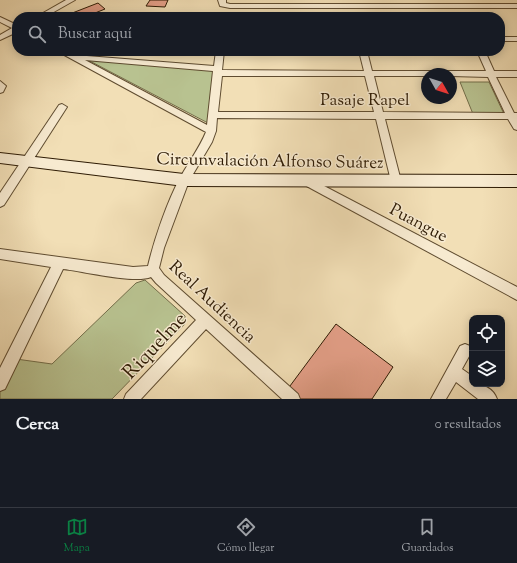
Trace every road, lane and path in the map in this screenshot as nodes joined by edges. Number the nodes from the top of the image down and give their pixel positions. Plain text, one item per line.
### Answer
1 (50, 0) edge
2 (71, 0) edge
3 (222, 0) edge
4 (276, 3) edge
5 (328, 3) edge
6 (62, 5) junction
7 (517, 6) edge
8 (49, 12) edge
9 (0, 19) edge
10 (12, 25) edge
11 (12, 31) edge
12 (0, 38) edge
13 (505, 39) edge
14 (516, 39) edge
15 (72, 56) joint
16 (220, 56) edge
17 (364, 56) edge
18 (482, 56) edge
19 (218, 71) junction
20 (369, 73) junction
21 (491, 74) junction
22 (517, 74) edge
23 (0, 84) edge
24 (0, 90) edge
25 (62, 107) dead end
26 (213, 115) junction
27 (379, 115) junction
28 (514, 116) edge
29 (517, 127) edge
30 (211, 130) junction
31 (0, 158) edge
32 (27, 161) junction
33 (184, 180) junction
34 (305, 180) junction
35 (396, 181) junction
36 (517, 181) edge
37 (0, 202) edge
38 (0, 254) edge
39 (59, 263) junction
40 (153, 269) junction
41 (517, 294) edge
42 (204, 318) junction
43 (465, 351) dead end
44 (454, 372) junction
45 (0, 384) edge
46 (291, 398) edge
47 (131, 399) edge
48 (438, 399) edge
49 (490, 399) edge

1 - 6 street
2 - 6 street
3 - 4 street
4 - 5 street
5 - 7 street
6 - 8 street
9 - 10 street
11 - 12 street
13 - 14 street
15 - 19 street
15 - 30 street
16 - 19 street
17 - 20 street
18 - 21 street
19 - 20 street
19 - 26 street
20 - 21 street
20 - 27 street
21 - 22 street
21 - 28 street
23 - 24 street
25 - 32 street
26 - 27 street, Pasaje Rapel
26 - 30 street
27 - 28 street, Pasaje Rapel
27 - 35 street
28 - 29 street
30 - 33 street
31 - 32 street, Circunvalación Alfonso Suárez
32 - 33 street, Circunvalación Alfonso Suárez
32 - 37 street
33 - 34 street, Circunvalación Alfonso Suárez
33 - 40 street
34 - 35 street, Circunvalación Alfonso Suárez
34 - 41 street, Puangue
35 - 36 street, Circunvalación Alfonso Suárez
38 - 39 street, Real Audiencia
39 - 40 street, Real Audiencia
39 - 45 street
40 - 42 street, Real Audiencia
42 - 46 street, Real Audiencia
42 - 47 street, Riquelme
43 - 44 street
44 - 48 street
44 - 49 street

